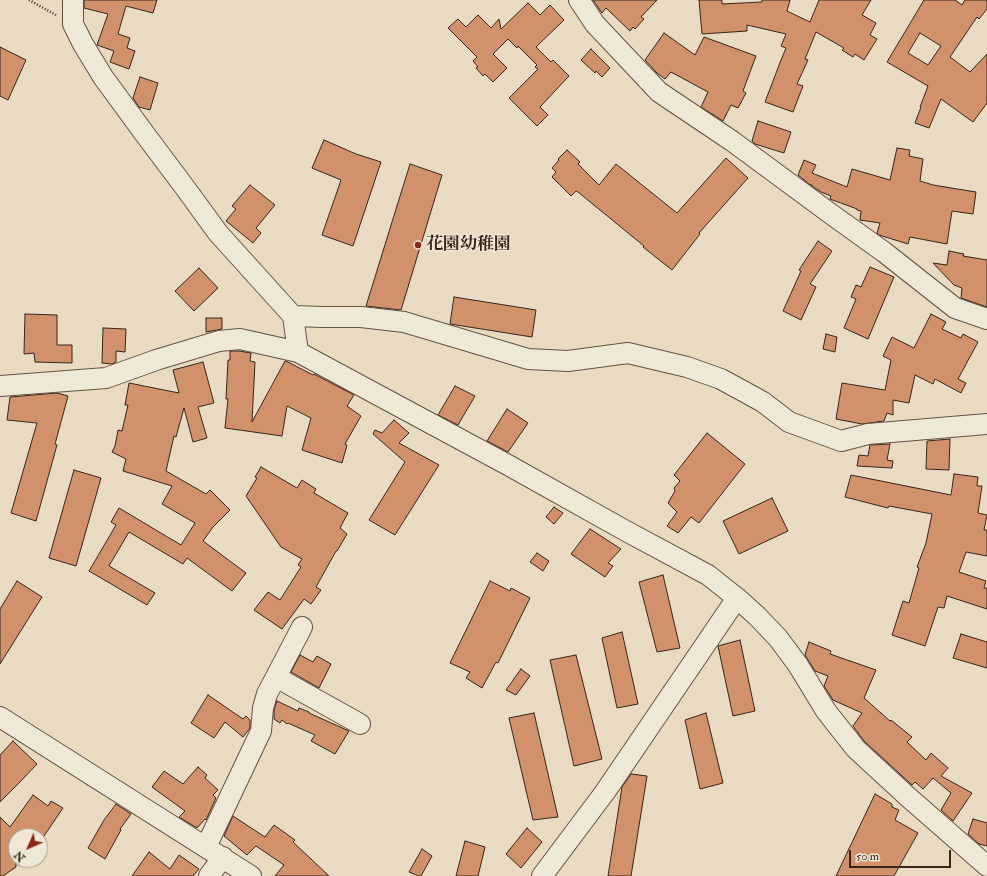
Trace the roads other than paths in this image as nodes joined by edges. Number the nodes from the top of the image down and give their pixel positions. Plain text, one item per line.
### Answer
1 (73, 0) edge
2 (579, 0) edge
3 (293, 316) junction
4 (987, 319) edge
5 (298, 352) junction
6 (0, 386) edge
7 (987, 424) edge
8 (737, 598) junction
9 (302, 627) dead end
10 (276, 677) junction
11 (0, 717) edge
12 (360, 724) dead end
13 (214, 852) junction
14 (987, 866) edge
15 (208, 876) edge
16 (251, 876) edge
17 (542, 876) edge

1 - 3 street
2 - 4 street
3 - 5 street
3 - 7 street
5 - 6 street
5 - 8 street
8 - 14 street
8 - 17 street
9 - 10 street
10 - 12 street
10 - 13 street
11 - 13 street
13 - 15 street
13 - 16 street

